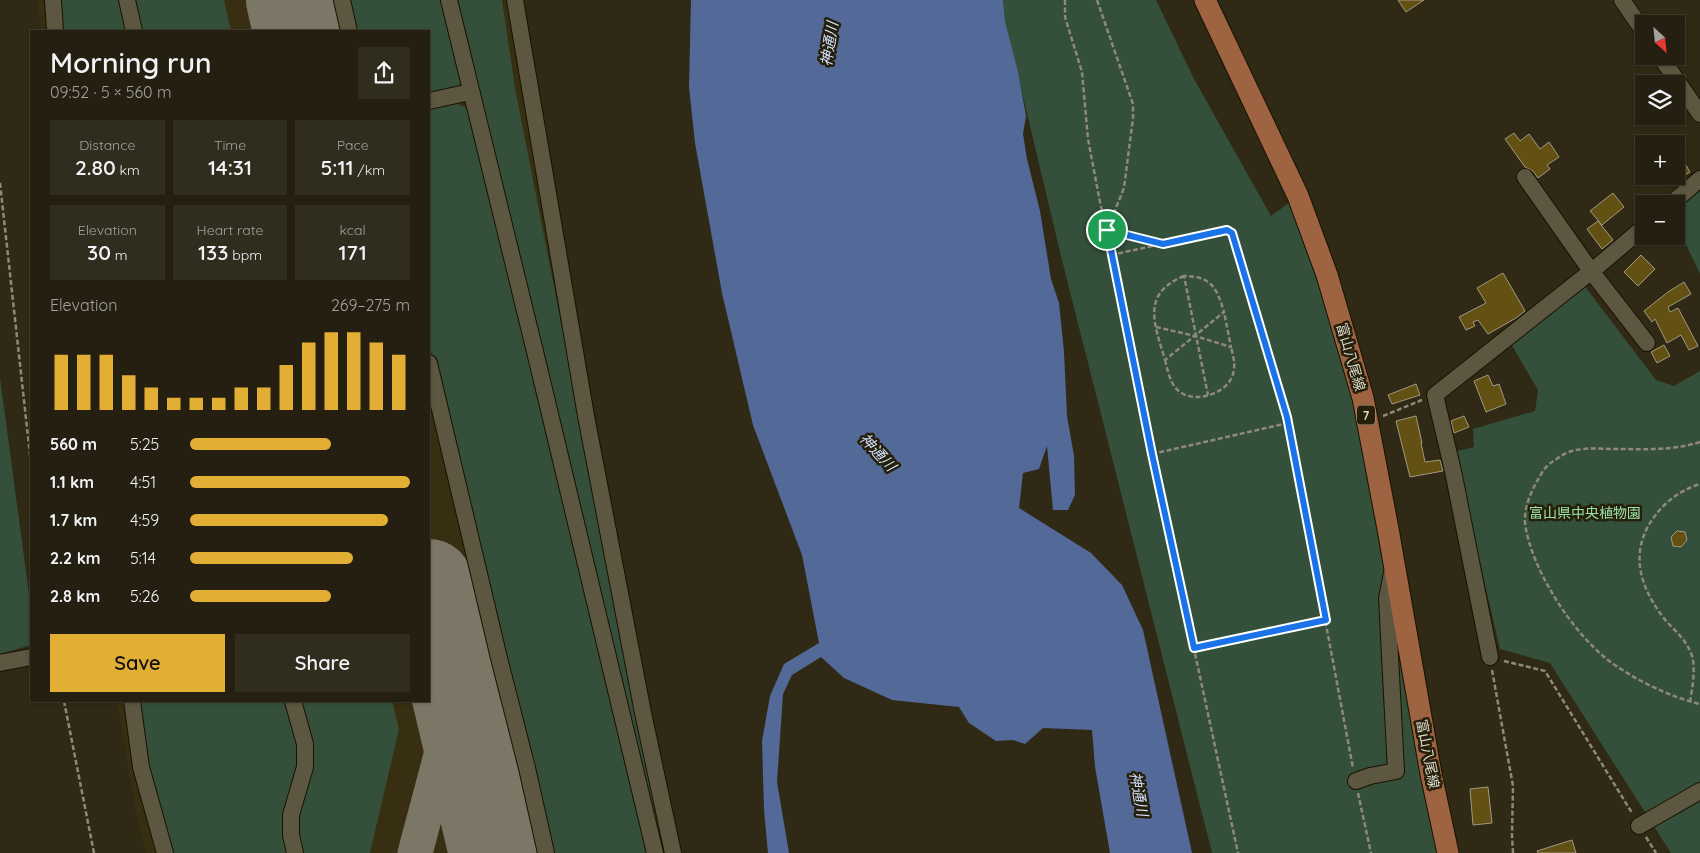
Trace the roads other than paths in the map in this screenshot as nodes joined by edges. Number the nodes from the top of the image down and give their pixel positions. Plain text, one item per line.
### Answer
1 (53, 0) edge
2 (127, 0) edge
3 (342, 0) edge
4 (449, 0) edge
5 (516, 0) edge
6 (1205, 0) edge
7 (1622, 0) edge
8 (1635, 19) edge
9 (55, 30) edge
10 (134, 30) edge
11 (349, 30) edge
12 (1666, 65) edge
13 (470, 92) junction
14 (430, 102) edge
15 (1700, 114) edge
16 (1525, 177) dead end
17 (1700, 179) edge
18 (1681, 195) edge
19 (1635, 234) edge
20 (1591, 271) junction
21 (1647, 343) dead end
22 (430, 367) edge
23 (1394, 565) junction
24 (30, 657) edge
25 (1490, 657) road end
26 (0, 663) edge
27 (132, 702) edge
28 (293, 702) edge
29 (1356, 781) road end
30 (1700, 791) edge
31 (1639, 826) road end
32 (1448, 850) edge
33 (165, 853) edge
34 (295, 853) edge
35 (546, 853) edge
36 (655, 853) edge
37 (674, 853) edge

1 - 9 street
2 - 10 street
3 - 11 street
4 - 13 street
5 - 37 street
6 - 23 main road, 富山八尾線 / 7
7 - 8 street
12 - 15 street
13 - 14 street
13 - 36 street
16 - 20 street
17 - 18 street
19 - 20 street
20 - 21 street
20 - 25 street
22 - 35 street
23 - 29 street
23 - 32 main road, 富山八尾線 / 7
24 - 26 street
27 - 33 street
28 - 34 street
30 - 31 street

